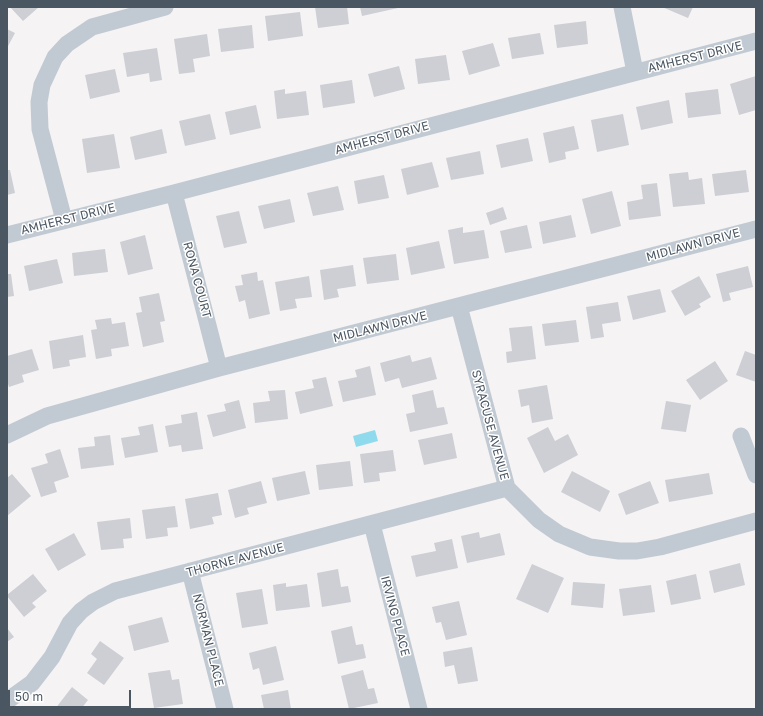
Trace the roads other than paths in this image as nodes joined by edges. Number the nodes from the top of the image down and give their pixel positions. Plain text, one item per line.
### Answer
1 (166, 7) edge
2 (622, 7) edge
3 (756, 41) edge
4 (635, 72) junction
5 (174, 193) junction
6 (64, 220) junction
7 (756, 229) edge
8 (7, 235) edge
9 (459, 306) junction
10 (219, 368) junction
11 (7, 435) edge
12 (741, 436) dead end
13 (756, 475) edge
14 (507, 488) junction
15 (756, 521) edge
16 (372, 524) junction
17 (190, 571) junction
18 (7, 701) edge
19 (226, 709) edge
20 (419, 709) edge

1 - 6 street
2 - 4 street
3 - 4 street, AMHERST DRIVE
4 - 5 street, AMHERST DRIVE
5 - 6 street, AMHERST DRIVE
5 - 10 street, RONA COURT
6 - 8 street, AMHERST DRIVE
7 - 9 street, MIDLAWN DRIVE
9 - 10 street, MIDLAWN DRIVE
9 - 14 street, SYRACUSE AVENUE
10 - 11 street, MIDLAWN DRIVE
12 - 13 street
14 - 15 street, SYRACUSE AVENUE
14 - 16 street, THORNE AVENUE
16 - 17 street, THORNE AVENUE
16 - 20 street, IRVING PLACE
17 - 18 street, THORNE AVENUE
17 - 19 street, NORMAN PLACE

